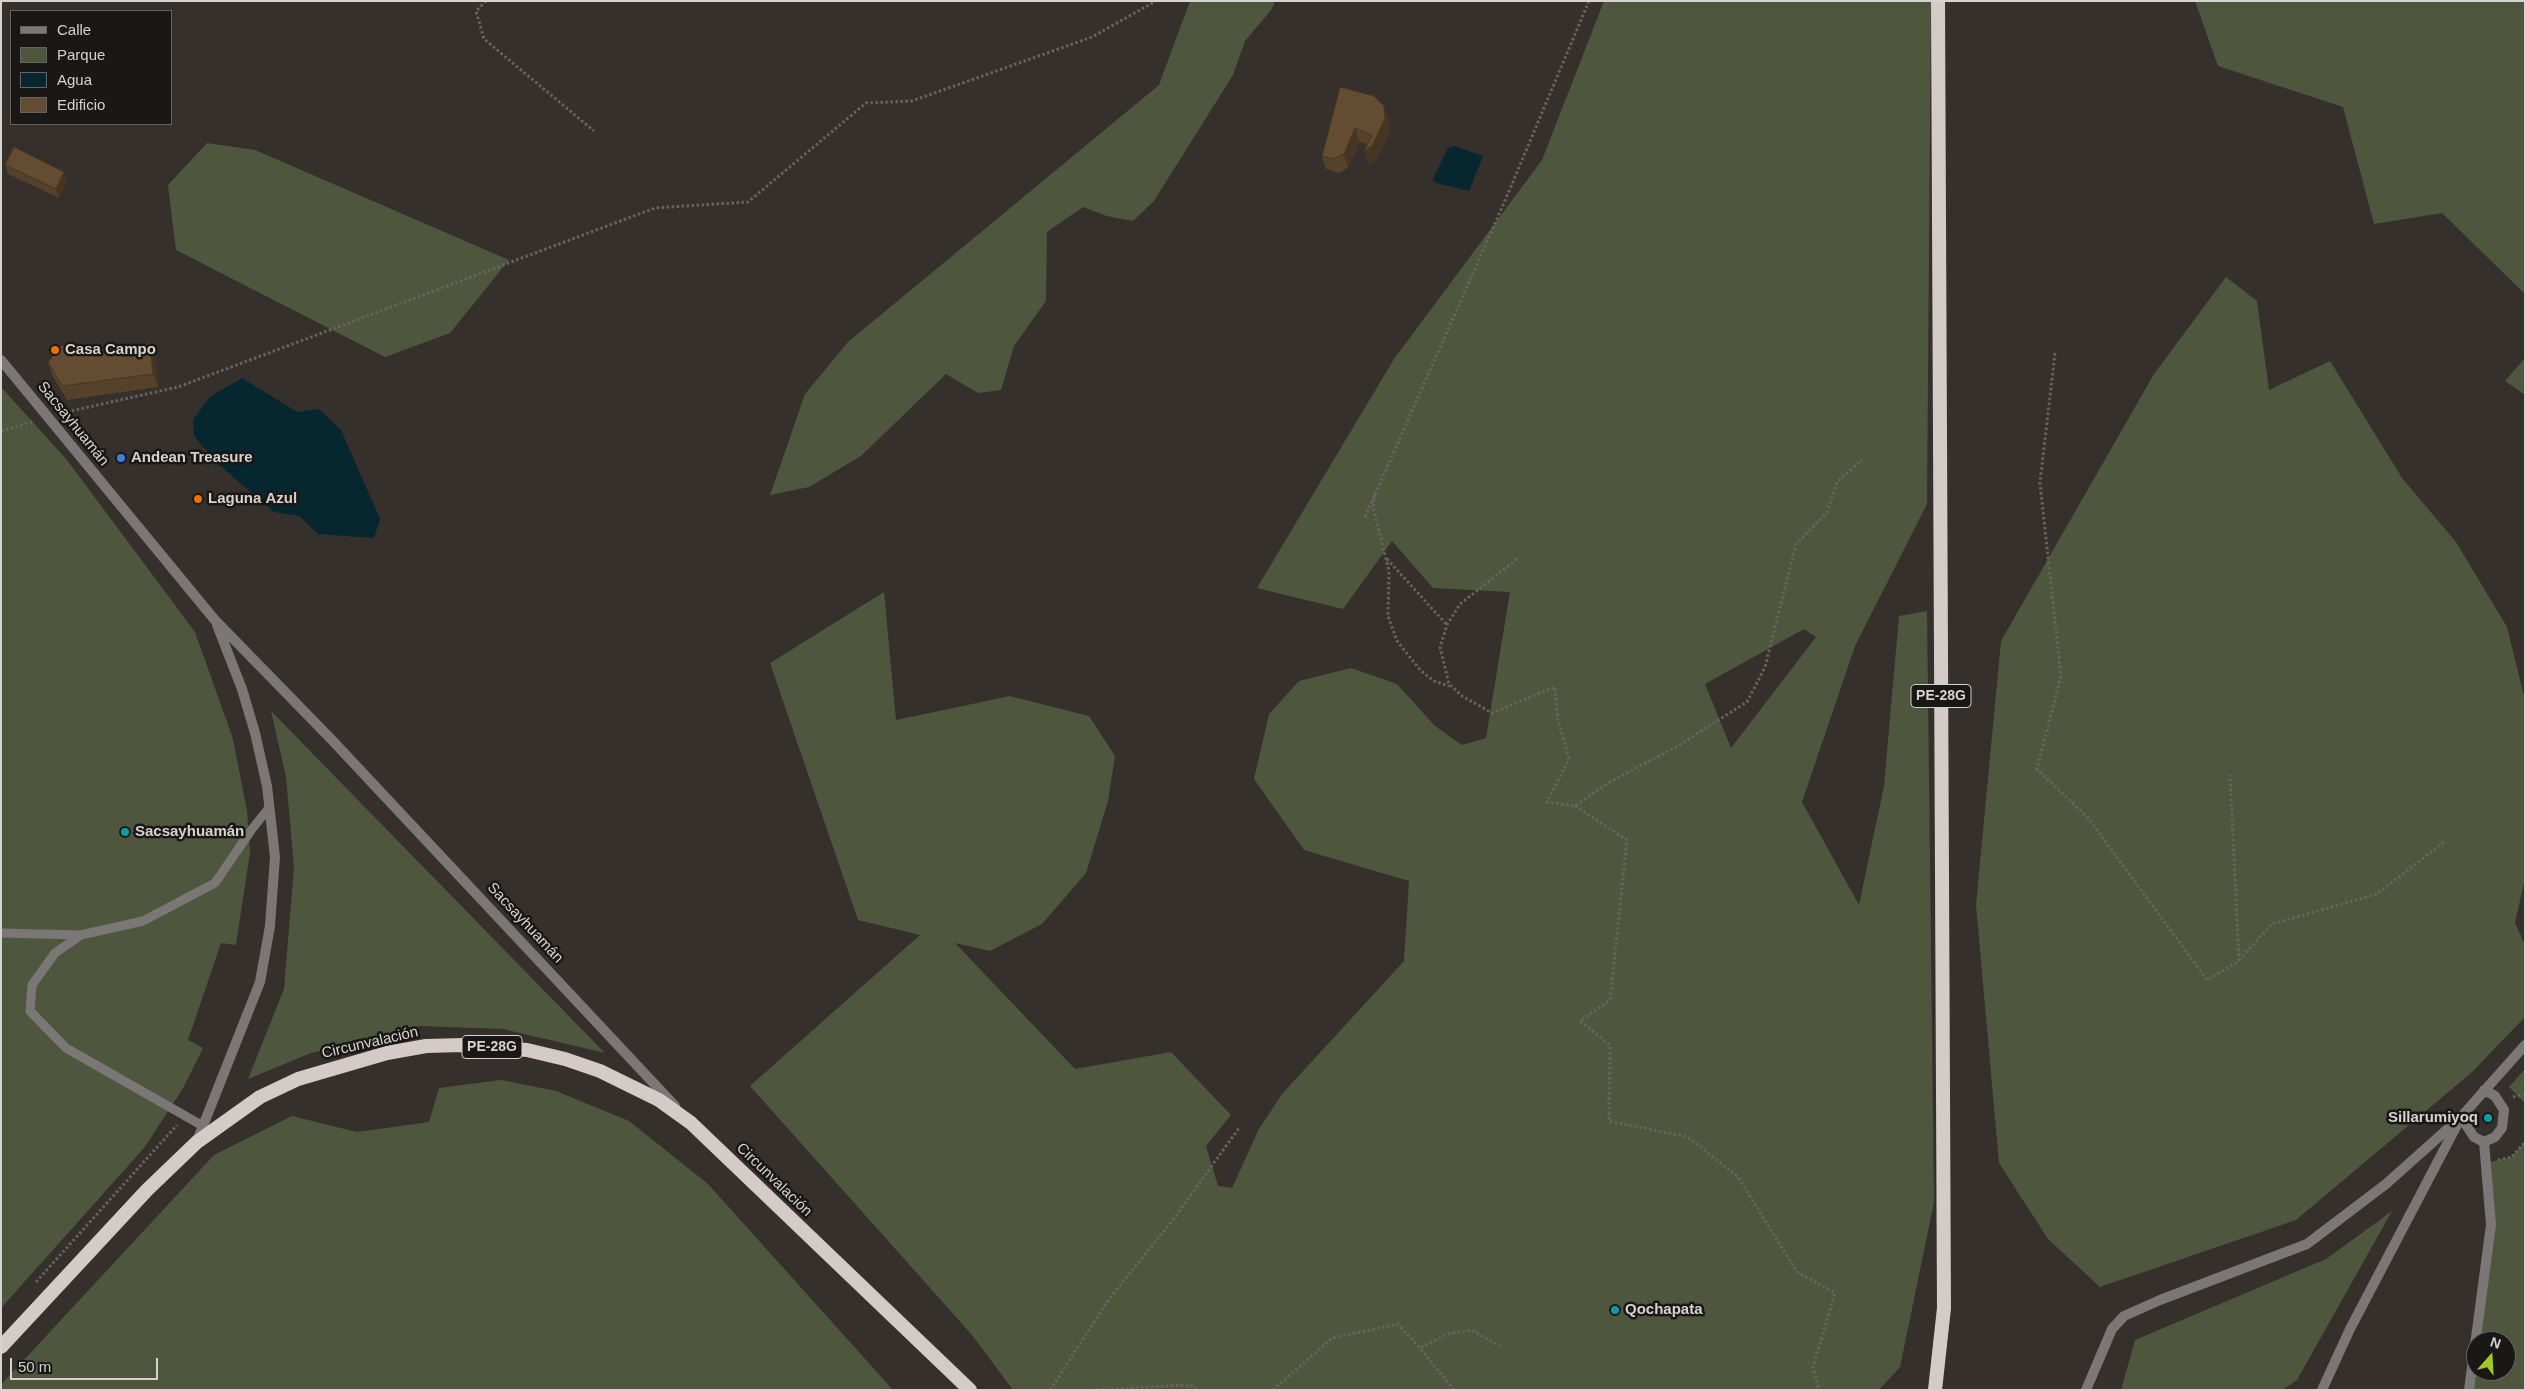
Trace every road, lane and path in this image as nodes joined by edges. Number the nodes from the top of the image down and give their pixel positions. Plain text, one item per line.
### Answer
1 (486, 1) edge
2 (1156, 1) edge
3 (1589, 1) edge
4 (1938, 1) edge
5 (594, 131) dead end
6 (2055, 353) dead end
7 (1, 360) edge
8 (47, 417) junction
9 (1, 431) edge
10 (1862, 460) dead end
11 (1376, 489) junction
12 (1365, 517) dead end
13 (1385, 557) junction
14 (1517, 559) dead end
15 (214, 619) junction
16 (1447, 625) junction
17 (1452, 687) junction
18 (2230, 775) dead end
19 (1575, 806) junction
20 (269, 808) junction
21 (2444, 842) dead end
22 (1, 933) edge
23 (81, 935) junction
24 (2239, 961) junction
25 (2525, 1045) edge
26 (2484, 1090) junction
27 (185, 1115) junction
28 (2461, 1117) junction
29 (691, 1123) junction
30 (203, 1126) junction
31 (1239, 1128) dead end
32 (197, 1142) junction
33 (2484, 1142) junction
34 (2525, 1142) edge
35 (2486, 1164) junction
36 (35, 1283) dead end
37 (1500, 1346) dead end
38 (1, 1347) edge
39 (1420, 1348) junction
40 (970, 1390) edge
41 (1050, 1390) edge
42 (1091, 1390) edge
43 (1198, 1390) edge
44 (1273, 1390) edge
45 (1454, 1390) edge
46 (1819, 1390) edge
47 (1934, 1390) edge
48 (2086, 1390) edge
49 (2322, 1390) edge
50 (2469, 1390) edge

1 - 5 path
2 - 8 path
3 - 11 path
4 - 47 highway, PE-28G
6 - 24 path
7 - 8 street, Sacsayhuamán
8 - 9 path
8 - 15 street, Sacsayhuamán
10 - 19 path
11 - 12 path
11 - 13 path
13 - 16 path
13 - 17 path
14 - 16 path
15 - 20 street
15 - 29 street, Sacsayhuamán
16 - 17 path
17 - 19 path
18 - 24 path
19 - 46 path
20 - 23 lane
20 - 30 street
21 - 24 path
22 - 23 lane
23 - 27 lane
25 - 26 street
26 - 28 street
26 - 33 street
27 - 30 lane
27 - 36 path
28 - 33 street
28 - 48 street
28 - 49 street
29 - 32 highway, Circunvalación / PE-28G
29 - 40 highway, Circunvalación / PE-28G
30 - 32 street
31 - 41 path
32 - 38 highway, Circunvalación / PE-28G
33 - 35 street
34 - 35 path
35 - 50 street
37 - 39 path
39 - 44 path
39 - 45 path
42 - 43 path

